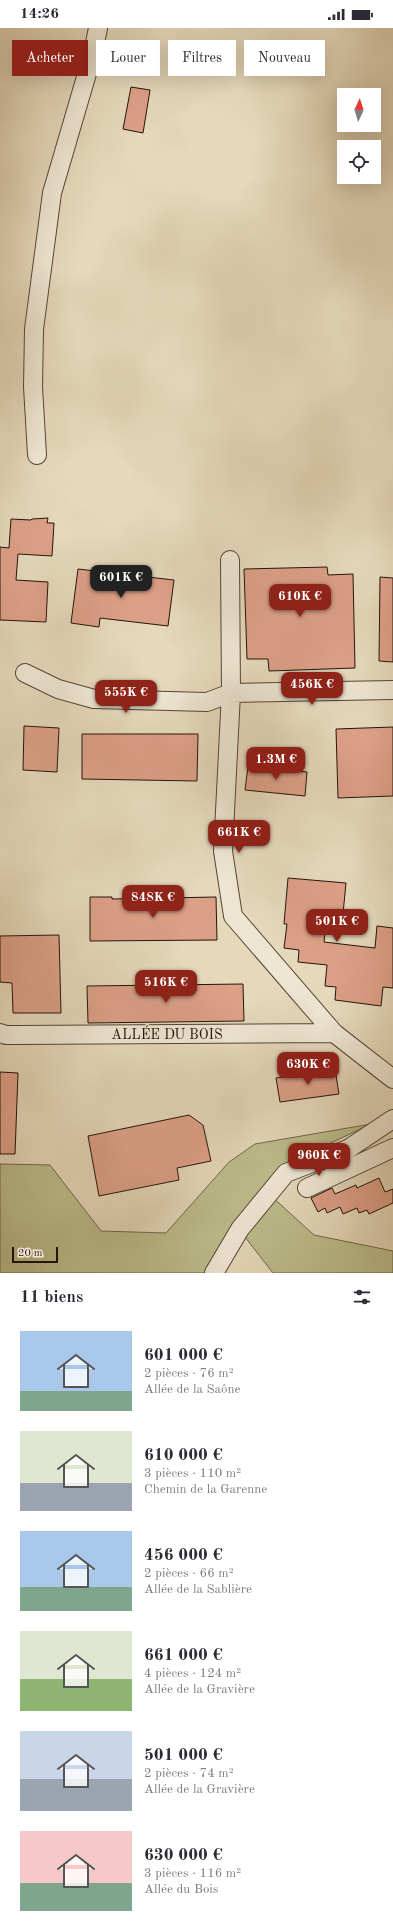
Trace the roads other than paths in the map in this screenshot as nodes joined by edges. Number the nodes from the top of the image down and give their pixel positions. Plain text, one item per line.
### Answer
1 (98, 28) edge
2 (37, 455) dead end
3 (230, 560) dead end
4 (25, 673) dead end
5 (393, 690) edge
6 (231, 693) junction
7 (0, 1033) edge
8 (334, 1033) junction
9 (393, 1079) edge
10 (393, 1119) edge
11 (393, 1148) edge
12 (307, 1188) dead end
13 (214, 1273) edge

1 - 2 street
3 - 6 street
4 - 6 street
5 - 6 street
6 - 8 street
7 - 8 street, ALLÉE DU BOIS
8 - 9 street
10 - 13 street
11 - 12 street

